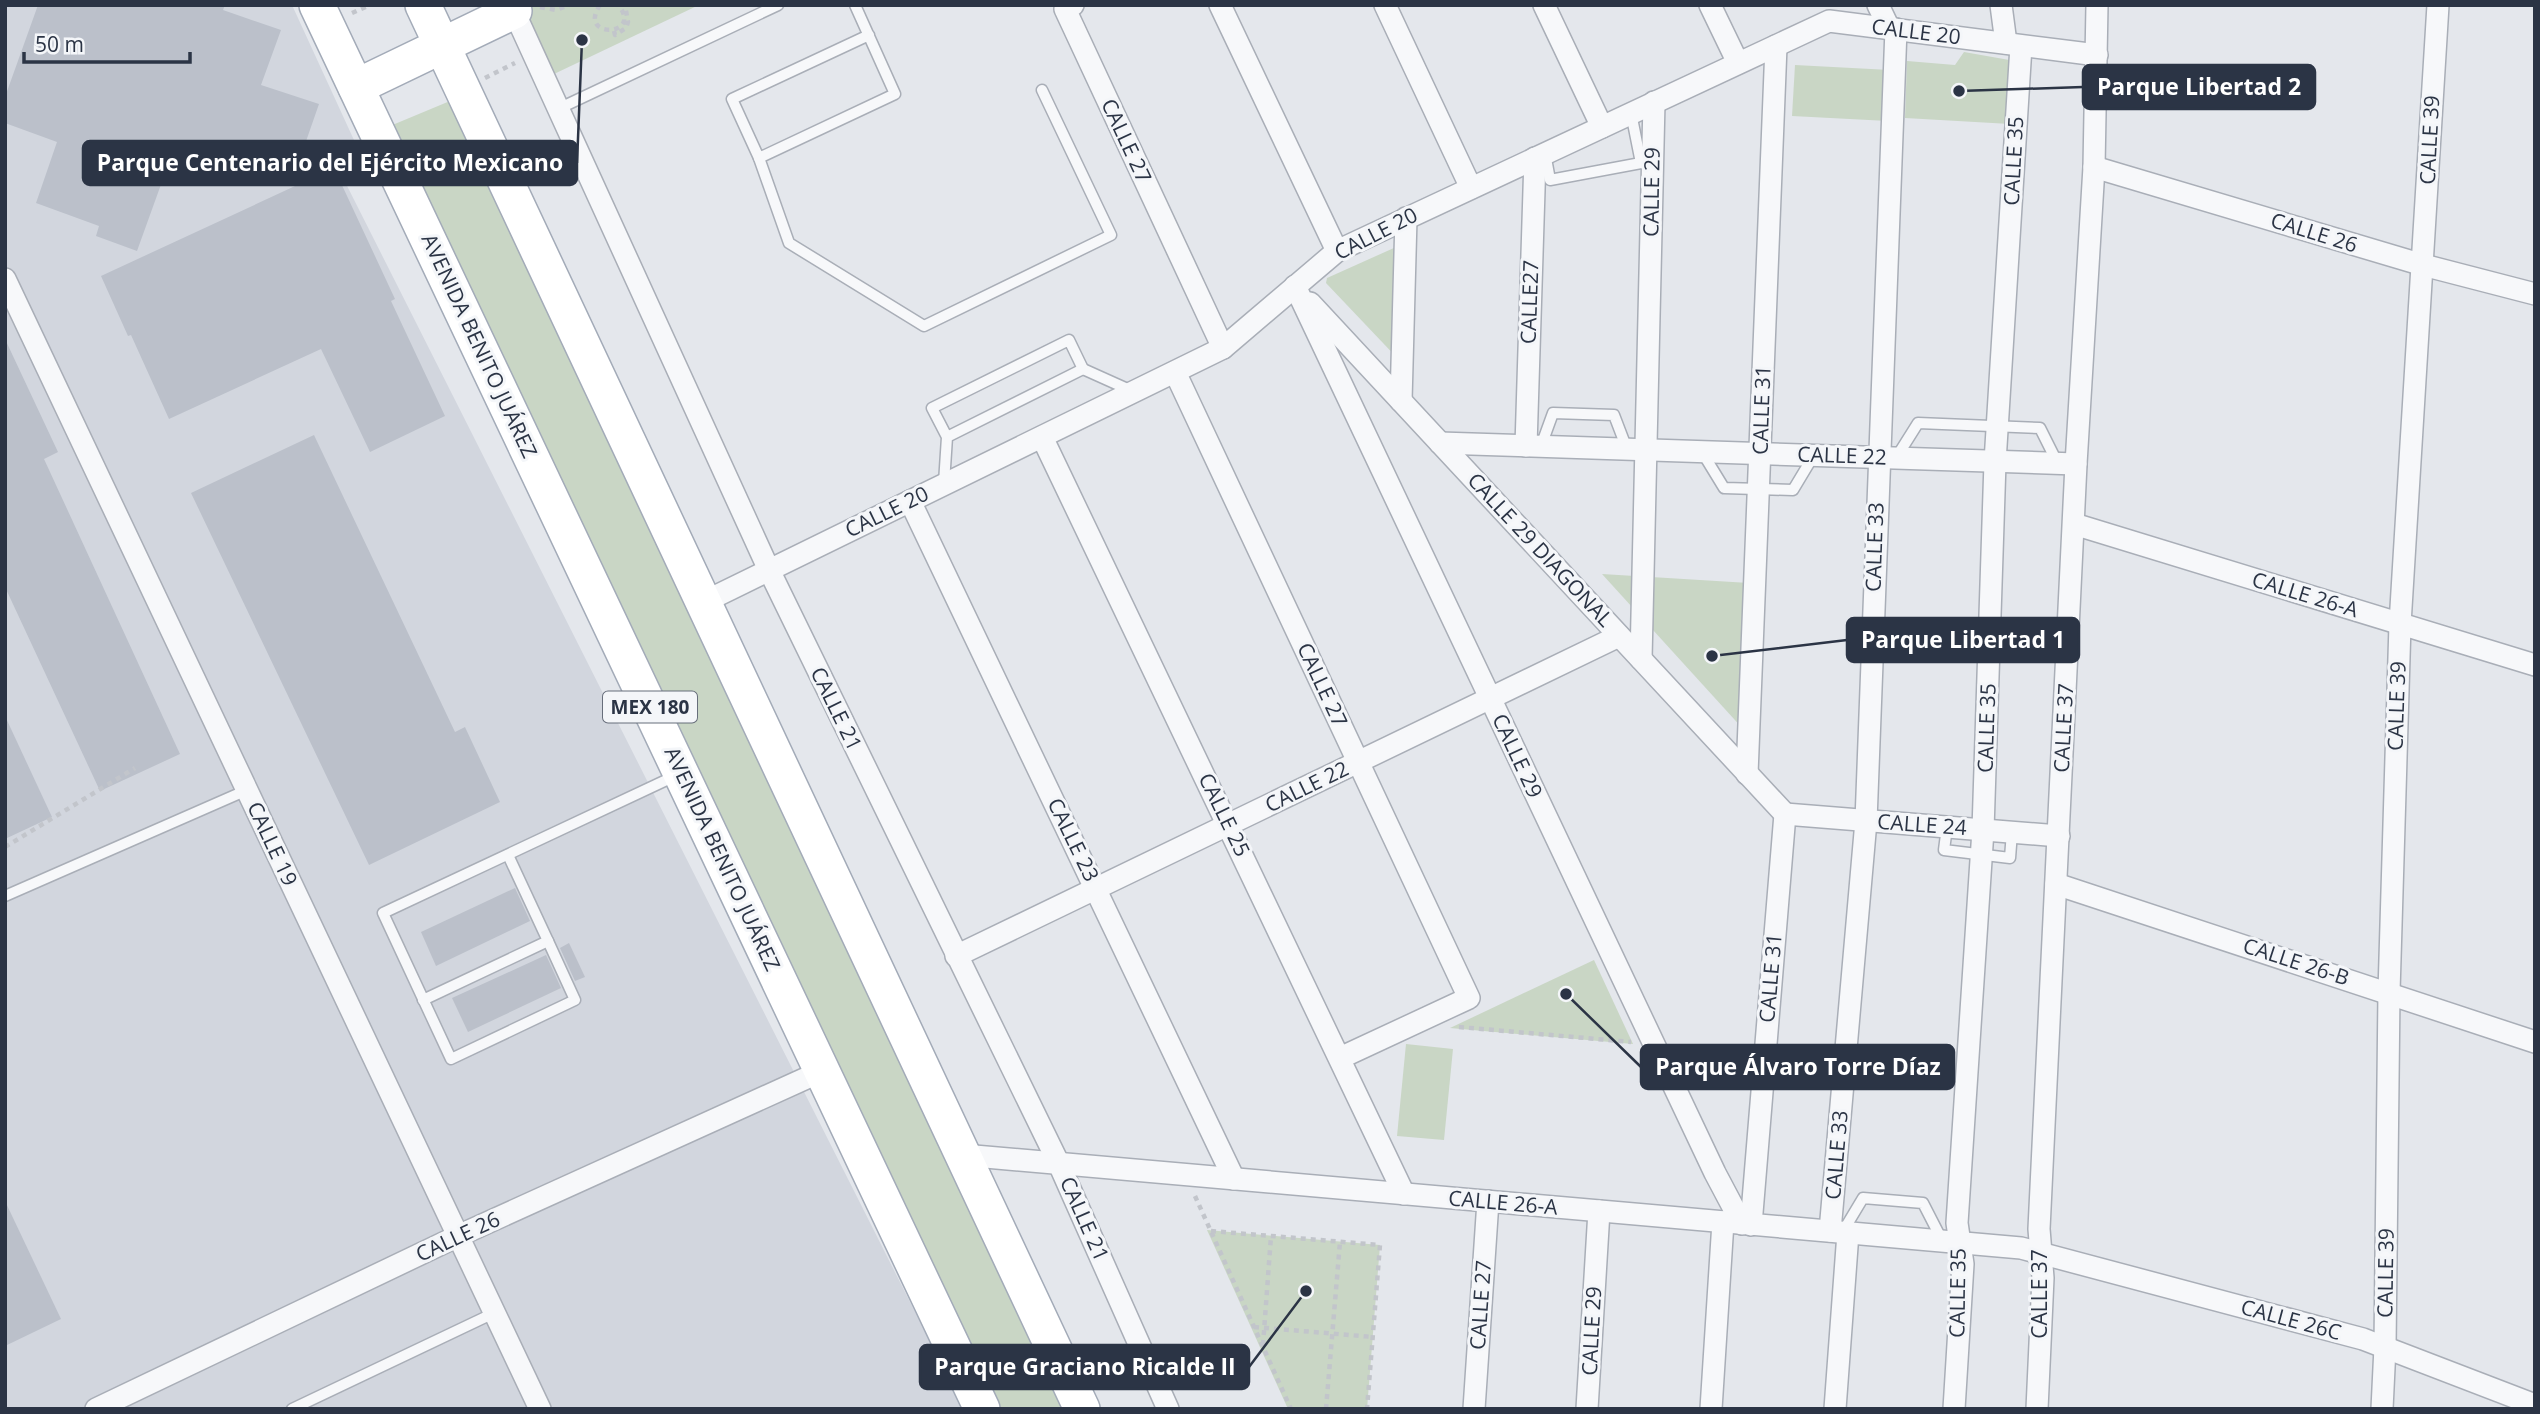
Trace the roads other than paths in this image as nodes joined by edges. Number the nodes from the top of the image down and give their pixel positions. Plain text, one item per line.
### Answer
1 (423, 5) edge
2 (778, 5) edge
3 (855, 5) edge
4 (1220, 5) edge
5 (1385, 5) edge
6 (1544, 5) edge
7 (1710, 5) edge
8 (1878, 5) edge
9 (2001, 5) edge
10 (2097, 5) edge
11 (2438, 5) edge
12 (1069, 7) edge
13 (522, 8) edge
14 (330, 11) edge
15 (1892, 29) junction
16 (869, 35) junction
17 (2013, 44) junction
18 (1776, 46) junction
19 (442, 47) junction
20 (2097, 55) junction
21 (1738, 64) junction
22 (356, 87) junction
23 (1042, 90) dead end
24 (1654, 102) junction
25 (560, 108) junction
26 (1631, 113) junction
27 (1602, 127) junction
28 (1540, 156) junction
29 (759, 158) junction
30 (2094, 167) junction
31 (1471, 188) junction
32 (1406, 218) junction
33 (1336, 250) junction
34 (2423, 265) junction
35 (5, 279) edge
36 (1295, 286) junction
37 (2535, 294) edge
38 (1223, 348) junction
39 (1083, 369) junction
40 (1175, 372) junction
41 (1134, 392) junction
42 (1401, 401) junction
43 (1998, 426) junction
44 (947, 437) junction
45 (1042, 437) junction
46 (1440, 443) junction
47 (1534, 446) junction
48 (1637, 450) junction
49 (1702, 452) junction
50 (1760, 454) junction
51 (1814, 455) junction
52 (1887, 458) junction
53 (1995, 461) junction
54 (2067, 464) junction
55 (943, 485) junction
56 (1759, 489) junction
57 (911, 501) junction
58 (2074, 524) junction
59 (769, 570) junction
60 (704, 601) junction
61 (2400, 624) junction
62 (1619, 636) junction
63 (1641, 659) junction
64 (2535, 665) edge
65 (1490, 698) junction
66 (1358, 762) junction
67 (681, 773) junction
68 (1748, 774) junction
69 (247, 790) junction
70 (1785, 814) junction
71 (1866, 821) junction
72 (1229, 825) junction
73 (1947, 827) junction
74 (1983, 830) junction
75 (2012, 832) junction
76 (2059, 836) junction
77 (508, 855) junction
78 (1982, 855) junction
79 (2056, 884) junction
80 (1096, 889) junction
81 (5, 896) edge
82 (548, 941) junction
83 (956, 956) junction
84 (2389, 992) junction
85 (423, 1000) junction
86 (2535, 1042) edge
87 (1340, 1058) junction
88 (822, 1071) junction
89 (963, 1155) junction
90 (1059, 1164) junction
91 (1234, 1179) junction
92 (1404, 1194) junction
93 (1488, 1201) junction
94 (1599, 1211) junction
95 (1739, 1224) junction
96 (1840, 1232) junction
97 (458, 1236) junction
98 (1953, 1236) junction
99 (2041, 1254) junction
100 (494, 1313) junction
101 (2385, 1347) junction
102 (2535, 1405) edge
103 (96, 1409) edge
104 (292, 1409) edge
105 (540, 1409) edge
106 (982, 1409) edge
107 (1082, 1409) edge
108 (1168, 1409) edge
109 (1474, 1409) edge
110 (1587, 1409) edge
111 (1711, 1409) edge
112 (1835, 1409) edge
113 (1954, 1409) edge
114 (2037, 1409) edge
115 (2382, 1409) edge

1 - 19 main road
2 - 25 lane
3 - 16 lane
4 - 33 street
5 - 31 street
6 - 27 street
7 - 21 street
8 - 15 street
9 - 17 street, CALLE 35
10 - 20 street, CALLE 37
11 - 34 street, CALLE 39
12 - 38 street, CALLE 27
13 - 19 main road
13 - 25 street, CALLE 21
14 - 22 main road, AVENIDA BENITO JUÁREZ / MEX 180
15 - 17 street, CALLE 20
15 - 18 street, CALLE 20
15 - 52 street, CALLE 33
16 - 29 lane
16 - 29 lane
17 - 20 street, CALLE 20
17 - 43 street, CALLE 35
18 - 21 street, CALLE 20
18 - 50 street, CALLE 31
19 - 22 main road
19 - 60 main road
20 - 30 street, CALLE 37
21 - 24 street, CALLE 20
22 - 67 main road, AVENIDA BENITO JUÁREZ / MEX 180
23 - 29 lane
24 - 26 street, CALLE 20
24 - 48 street, CALLE 29
25 - 59 street, CALLE 21
26 - 27 street, CALLE 20
26 - 28 lane
27 - 28 street, CALLE 20
28 - 31 street, CALLE 20
28 - 47 street, CALLE27
30 - 34 street, CALLE 26
30 - 54 street, CALLE 37
31 - 32 street, CALLE 20
32 - 33 street, CALLE 20
32 - 42 street
33 - 36 street, CALLE 20
34 - 37 street, CALLE 26
34 - 61 street, CALLE 39
35 - 69 street, CALLE 19
36 - 38 street, CALLE 20
36 - 42 street, CALLE 29 DIAGONAL
36 - 65 street, CALLE 29
38 - 40 street, CALLE 20
39 - 41 lane
39 - 44 lane
39 - 44 lane
40 - 41 street, CALLE 20
40 - 66 street, CALLE 27
41 - 45 street, CALLE 20
42 - 46 street, CALLE 29 DIAGONAL
43 - 52 lane
43 - 53 street, CALLE 35
43 - 54 lane
44 - 55 lane
45 - 55 street, CALLE 20
45 - 72 street, CALLE 25
46 - 47 street, CALLE 22
46 - 62 street, CALLE 29 DIAGONAL
47 - 48 street, CALLE 22
47 - 48 lane
48 - 49 street, CALLE 22
48 - 63 street, CALLE 29
49 - 50 street, CALLE 22
49 - 56 lane
50 - 51 street, CALLE 22
50 - 56 street, CALLE 31
51 - 52 street, CALLE 22
51 - 56 lane
52 - 53 street, CALLE 22
52 - 71 street, CALLE 33
53 - 54 street, CALLE 22
53 - 74 street, CALLE 35
54 - 58 street, CALLE 37
55 - 57 street, CALLE 20
56 - 68 street, CALLE 31
57 - 59 street, CALLE 20
57 - 80 street, CALLE 23
58 - 61 street, CALLE 26-A
58 - 76 street, CALLE 37
59 - 60 street, CALLE 20
59 - 83 street, CALLE 21
60 - 89 main road
61 - 64 street, CALLE 26-A
61 - 84 street, CALLE 39
62 - 63 street, CALLE 29 DIAGONAL
62 - 65 street, CALLE 22
63 - 68 street, CALLE 29 DIAGONAL
65 - 66 street, CALLE 22
65 - 95 street, CALLE 29
66 - 72 street, CALLE 22
66 - 87 street, CALLE 27
67 - 77 lane
67 - 88 main road, AVENIDA BENITO JUÁREZ / MEX 180
68 - 70 street, CALLE 29 DIAGONAL
69 - 81 lane
69 - 97 street, CALLE 19
70 - 71 street, CALLE 24
70 - 95 street, CALLE 31
71 - 73 street, CALLE 24
71 - 96 street, CALLE 33
72 - 80 street, CALLE 22
72 - 87 street, CALLE 25
73 - 74 street, CALLE 24
73 - 78 lane
74 - 75 street, CALLE 24
74 - 78 street, CALLE 35
75 - 76 street, CALLE 24
75 - 78 lane
76 - 79 street, CALLE 37
77 - 82 lane
77 - 85 lane
78 - 98 street, CALLE 35
79 - 84 street, CALLE 26-B
79 - 99 street, CALLE 37
80 - 83 street, CALLE 22
80 - 91 street, CALLE 23
82 - 85 lane
82 - 85 lane
83 - 90 street, CALLE 21
84 - 86 street, CALLE 26-B
84 - 101 street, CALLE 39
87 - 92 street, CALLE 25
88 - 97 street, CALLE 26
88 - 106 main road, AVENIDA BENITO JUÁREZ / MEX 180
89 - 90 street, CALLE 26-A
89 - 107 main road
90 - 91 street, CALLE 26-A
90 - 108 street, CALLE 21
91 - 92 street, CALLE 26-A
92 - 93 street, CALLE 26-A
93 - 94 street, CALLE 26-A
93 - 109 street, CALLE 27
94 - 95 street, CALLE 26-A
94 - 110 street, CALLE 29
95 - 96 street, CALLE 26-A
95 - 111 street, CALLE 31
96 - 98 street, CALLE 26-A
96 - 98 lane
96 - 112 street, CALLE 33
97 - 100 street, CALLE 19
97 - 103 street, CALLE 26
98 - 99 street, CALLE 26-A
98 - 113 street, CALLE 35
99 - 101 street, CALLE 26C
99 - 114 street, CALLE 37
100 - 104 lane
100 - 105 street, CALLE 19
101 - 102 street, CALLE 26C
101 - 115 street, CALLE 39

